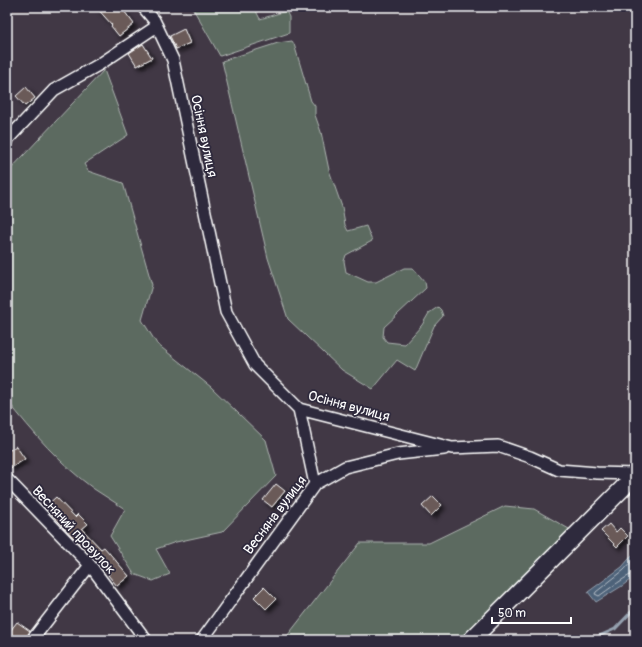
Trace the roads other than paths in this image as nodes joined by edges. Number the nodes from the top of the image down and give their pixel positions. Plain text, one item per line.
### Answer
1 (144, 7) edge
2 (157, 26) junction
3 (7, 140) edge
4 (299, 409) junction
5 (452, 448) junction
6 (635, 474) edge
7 (7, 480) edge
8 (315, 484) junction
9 (90, 565) junction
10 (32, 640) edge
11 (146, 640) edge
12 (202, 640) edge
13 (471, 640) edge

1 - 2 street, Осіння вулиця
2 - 3 street
2 - 4 street, Осіння вулиця
4 - 5 street, Осіння вулиця
4 - 8 street
5 - 6 street, Осіння вулиця
5 - 8 street, Весняна вулиця
6 - 13 street
7 - 9 street, Весняний провулок
8 - 12 street, Весняна вулиця
9 - 10 street
9 - 11 street, Весняний провулок

